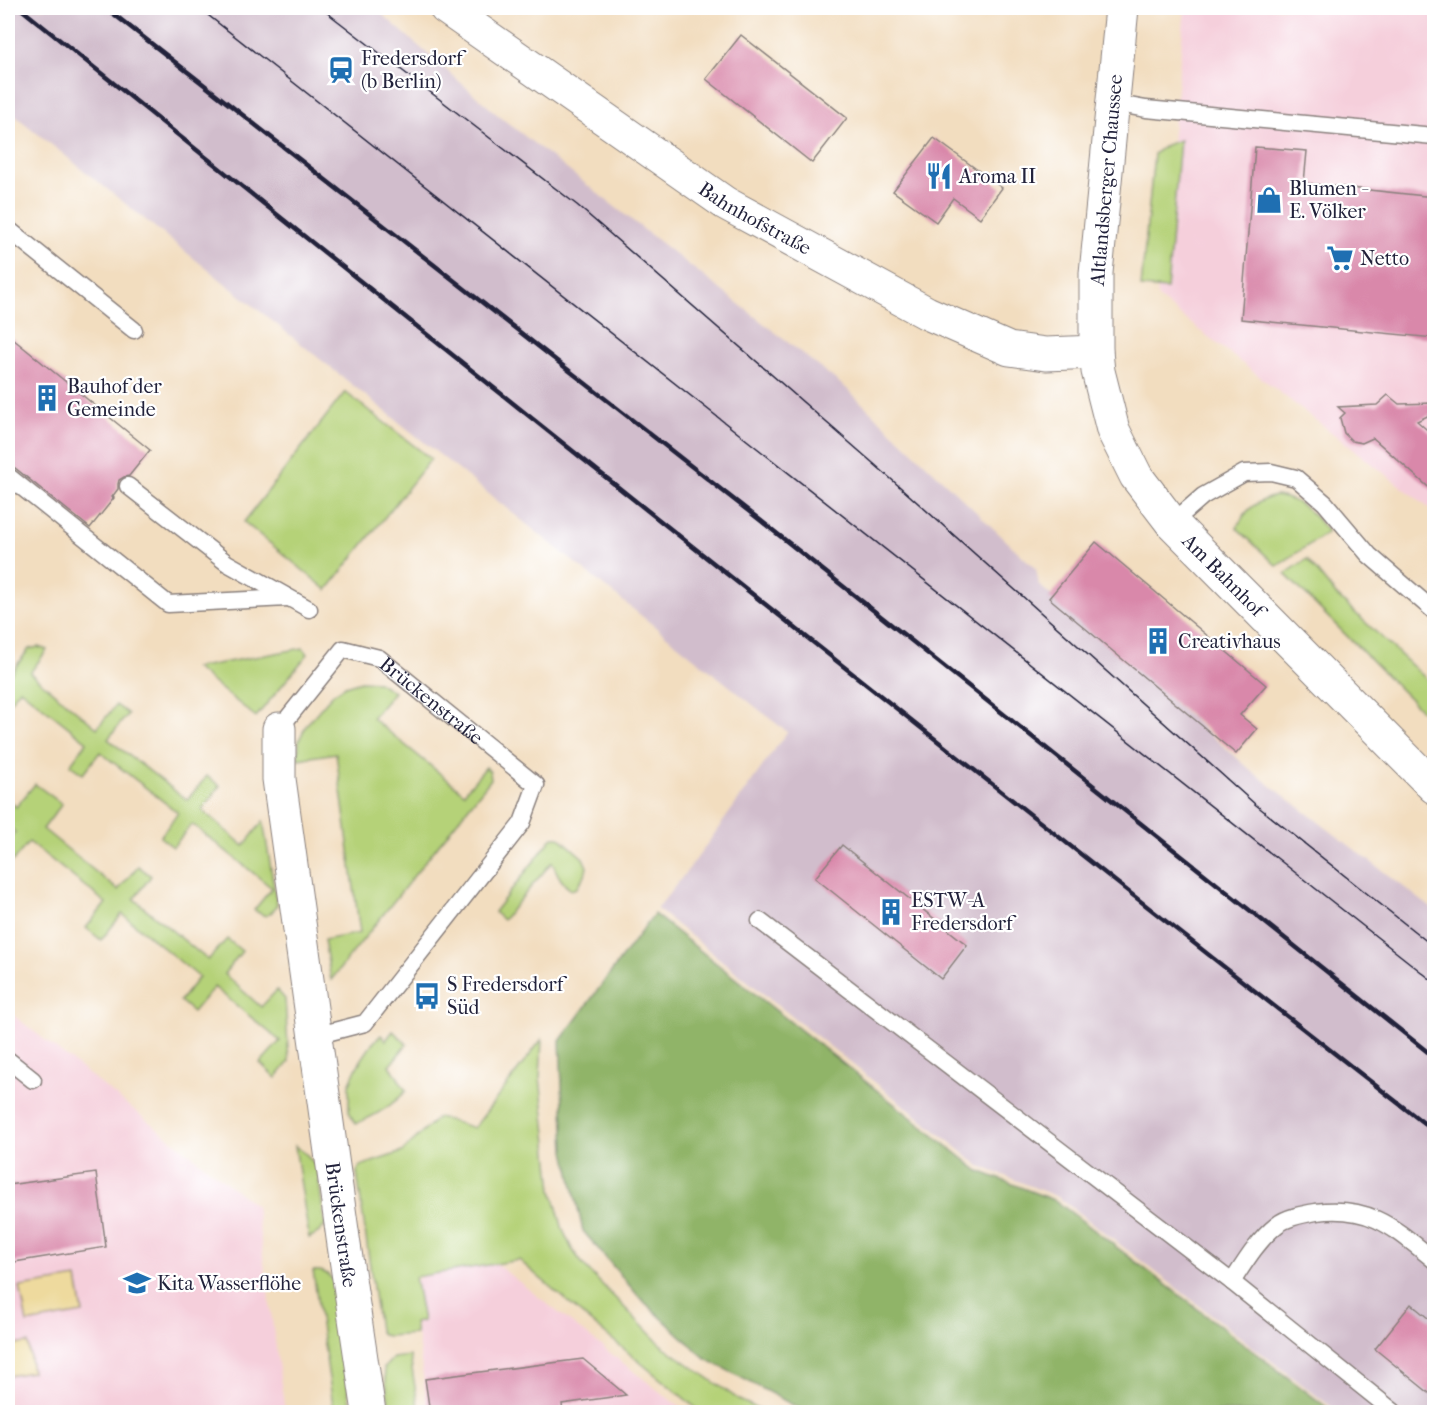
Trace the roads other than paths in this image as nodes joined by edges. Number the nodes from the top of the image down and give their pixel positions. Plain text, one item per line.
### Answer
1 (446, 8) edge
2 (1122, 8) edge
3 (1113, 103) junction
4 (1434, 136) edge
5 (8, 230) edge
6 (134, 330) dead end
7 (1096, 352) junction
8 (8, 476) edge
9 (129, 486) dead end
10 (1172, 523) junction
11 (288, 598) junction
12 (309, 609) dead end
13 (1434, 611) edge
14 (279, 729) joint
15 (1434, 787) edge
16 (759, 921) dead end
17 (315, 1036) junction
18 (8, 1060) edge
19 (33, 1080) dead end
20 (1434, 1260) edge
21 (1232, 1282) junction
22 (369, 1413) edge
23 (1394, 1413) edge

1 - 7 street, Bahnhofstraße
2 - 3 street, Altlandsberger Chaussee
3 - 4 lane
3 - 7 street, Altlandsberger Chaussee
5 - 6 lane
7 - 10 street, Am Bahnhof
8 - 11 lane
9 - 11 lane
10 - 13 lane
10 - 15 street, Am Bahnhof
11 - 12 lane
14 - 17 street, Brückenstraße
14 - 17 lane, Brückenstraße
16 - 21 lane
17 - 22 street, Brückenstraße
18 - 19 lane
20 - 21 lane
21 - 23 lane

